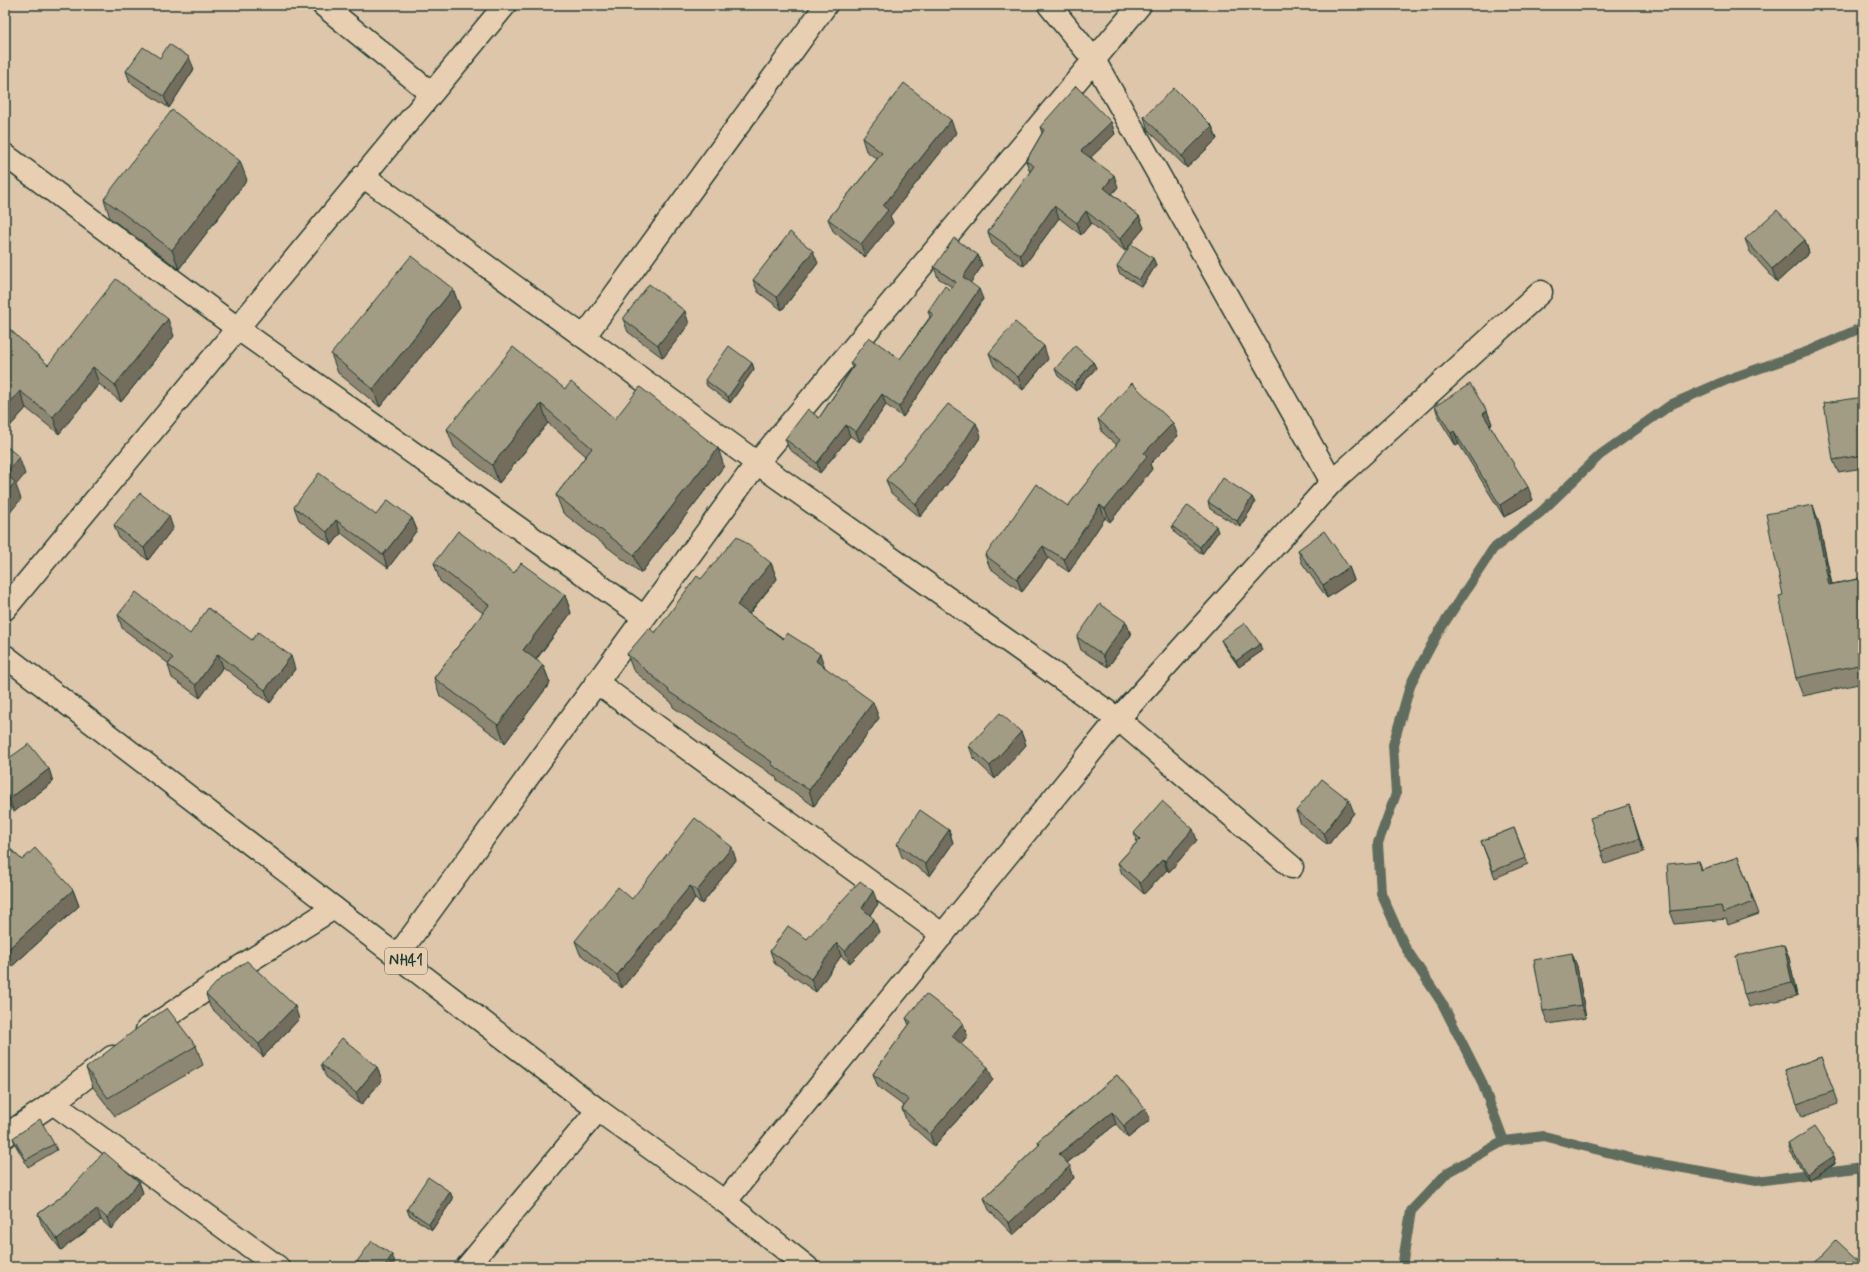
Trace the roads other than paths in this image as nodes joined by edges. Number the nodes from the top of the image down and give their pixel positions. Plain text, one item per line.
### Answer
1 (323, 5) edge
2 (505, 5) edge
3 (826, 5) edge
4 (1049, 5) edge
5 (1140, 5) edge
6 (1094, 60) junction
7 (432, 93) junction
8 (5, 155) edge
9 (363, 176) junction
10 (1541, 292) dead end
11 (237, 328) junction
12 (584, 337) junction
13 (757, 463) junction
14 (1332, 482) junction
15 (5, 609) edge
16 (644, 617) junction
17 (5, 656) edge
18 (596, 682) junction
19 (1118, 719) junction
20 (1292, 867) dead end
21 (334, 908) junction
22 (943, 934) junction
23 (398, 955) junction
24 (53, 1103) junction
25 (598, 1110) junction
26 (5, 1136) edge
27 (725, 1202) junction
28 (278, 1267) edge
29 (466, 1267) edge
30 (807, 1267) edge

1 - 7 main road
2 - 7 main road
3 - 12 main road
4 - 6 main road
5 - 6 main road
6 - 13 main road
6 - 14 main road
7 - 9 main road
8 - 11 main road
9 - 11 main road
9 - 12 main road
10 - 14 main road
11 - 15 main road
11 - 16 main road
12 - 13 main road
13 - 16 main road
13 - 19 main road
14 - 19 main road
16 - 18 main road
17 - 21 main road, NH41
18 - 22 main road
18 - 23 main road
19 - 20 main road
19 - 22 main road
21 - 23 main road, NH41
21 - 24 main road
22 - 27 main road
23 - 25 main road, NH41
24 - 26 main road
24 - 28 main road
25 - 27 main road, NH41
25 - 29 main road
27 - 30 main road, NH41

